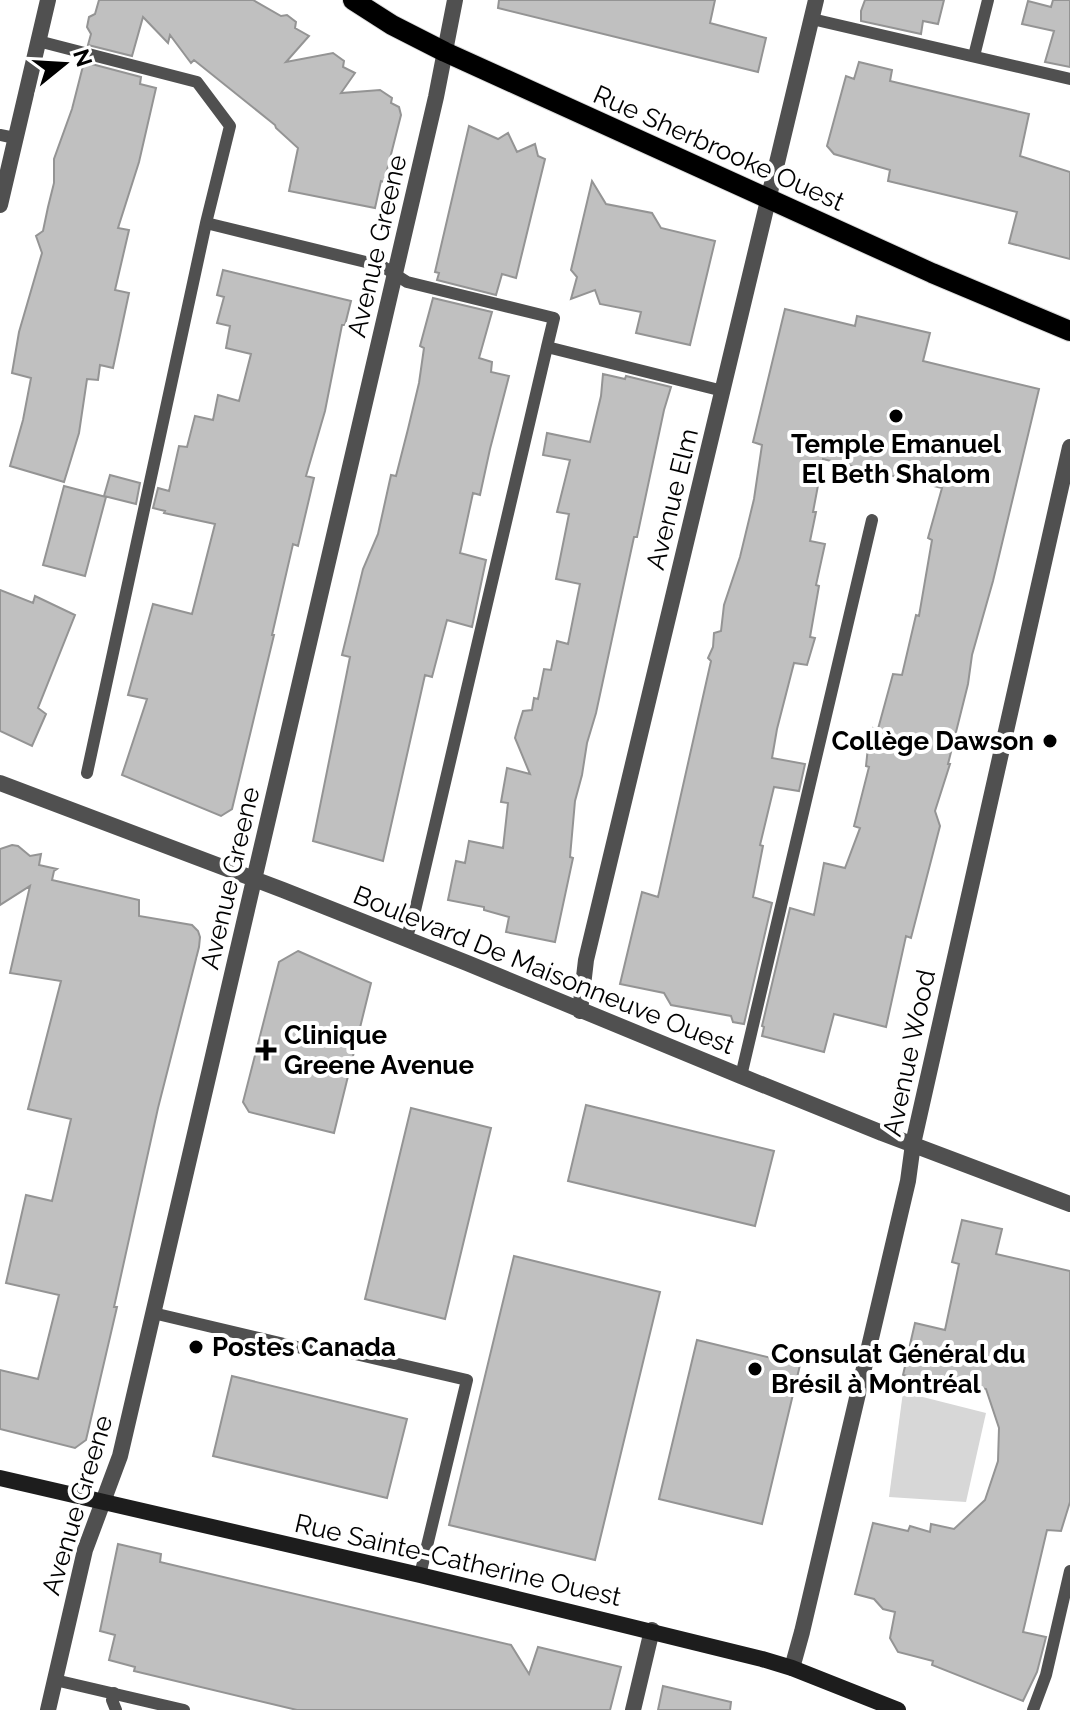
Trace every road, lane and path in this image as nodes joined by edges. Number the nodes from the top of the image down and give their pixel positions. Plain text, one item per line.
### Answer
1 (48, 0) edge
2 (353, 0) edge
3 (455, 0) edge
4 (816, 0) edge
5 (988, 0) edge
6 (812, 19) junction
7 (38, 41) junction
8 (445, 52) junction
9 (974, 56) junction
10 (1070, 79) edge
11 (7, 136) edge
12 (768, 199) junction
13 (0, 205) edge
14 (206, 223) junction
15 (395, 275) junction
16 (1070, 331) edge
17 (547, 347) junction
18 (723, 391) junction
19 (1070, 447) edge
20 (872, 520) dead end
21 (87, 773) dead end
22 (0, 783) edge
23 (254, 880) junction
24 (406, 939) junction
25 (580, 1011) junction
26 (741, 1076) junction
27 (913, 1144) junction
28 (1070, 1204) edge
29 (153, 1313) junction
30 (0, 1478) edge
31 (102, 1503) junction
32 (1070, 1571) edge
33 (420, 1575) junction
34 (652, 1630) junction
35 (792, 1668) junction
36 (55, 1680) junction
37 (114, 1693) junction
38 (48, 1710) edge
39 (116, 1710) edge
40 (184, 1710) edge
41 (633, 1710) edge
42 (898, 1710) edge
43 (1033, 1710) edge

1 - 7 street
2 - 8 main road, Rue Sherbrooke Ouest
3 - 8 street, Avenue Greene
4 - 6 street, Avenue Elm
5 - 9 lane
6 - 9 lane
6 - 12 street, Avenue Elm
7 - 11 street
7 - 14 lane
8 - 12 main road, Rue Sherbrooke Ouest
8 - 15 street, Avenue Greene
9 - 10 lane
11 - 13 street
12 - 16 main road, Rue Sherbrooke Ouest
12 - 18 street, Avenue Elm
14 - 15 lane
14 - 21 lane
15 - 17 lane
15 - 23 street, Avenue Greene
17 - 18 lane
17 - 24 lane
18 - 25 street, Avenue Elm
19 - 27 street, Avenue Wood
20 - 26 lane
22 - 23 street, Boulevard De Maisonneuve Ouest
23 - 24 street, Boulevard De Maisonneuve Ouest
23 - 29 street, Avenue Greene
24 - 25 street, Boulevard De Maisonneuve Ouest
25 - 26 street, Boulevard De Maisonneuve Ouest
26 - 27 street, Boulevard De Maisonneuve Ouest
27 - 28 street, Boulevard De Maisonneuve Ouest
27 - 35 street, Avenue Wood
29 - 31 street, Avenue Greene
29 - 33 lane
30 - 31 street, Rue Sainte-Catherine Ouest
31 - 33 street, Rue Sainte-Catherine Ouest
31 - 36 street, Avenue Greene
32 - 43 lane
33 - 34 street, Rue Sainte-Catherine Ouest
34 - 35 street, Rue Sainte-Catherine Ouest
34 - 41 street
35 - 42 street, Rue Sainte-Catherine Ouest
36 - 37 lane
36 - 38 street, Avenue Greene
37 - 39 lane
37 - 40 lane

